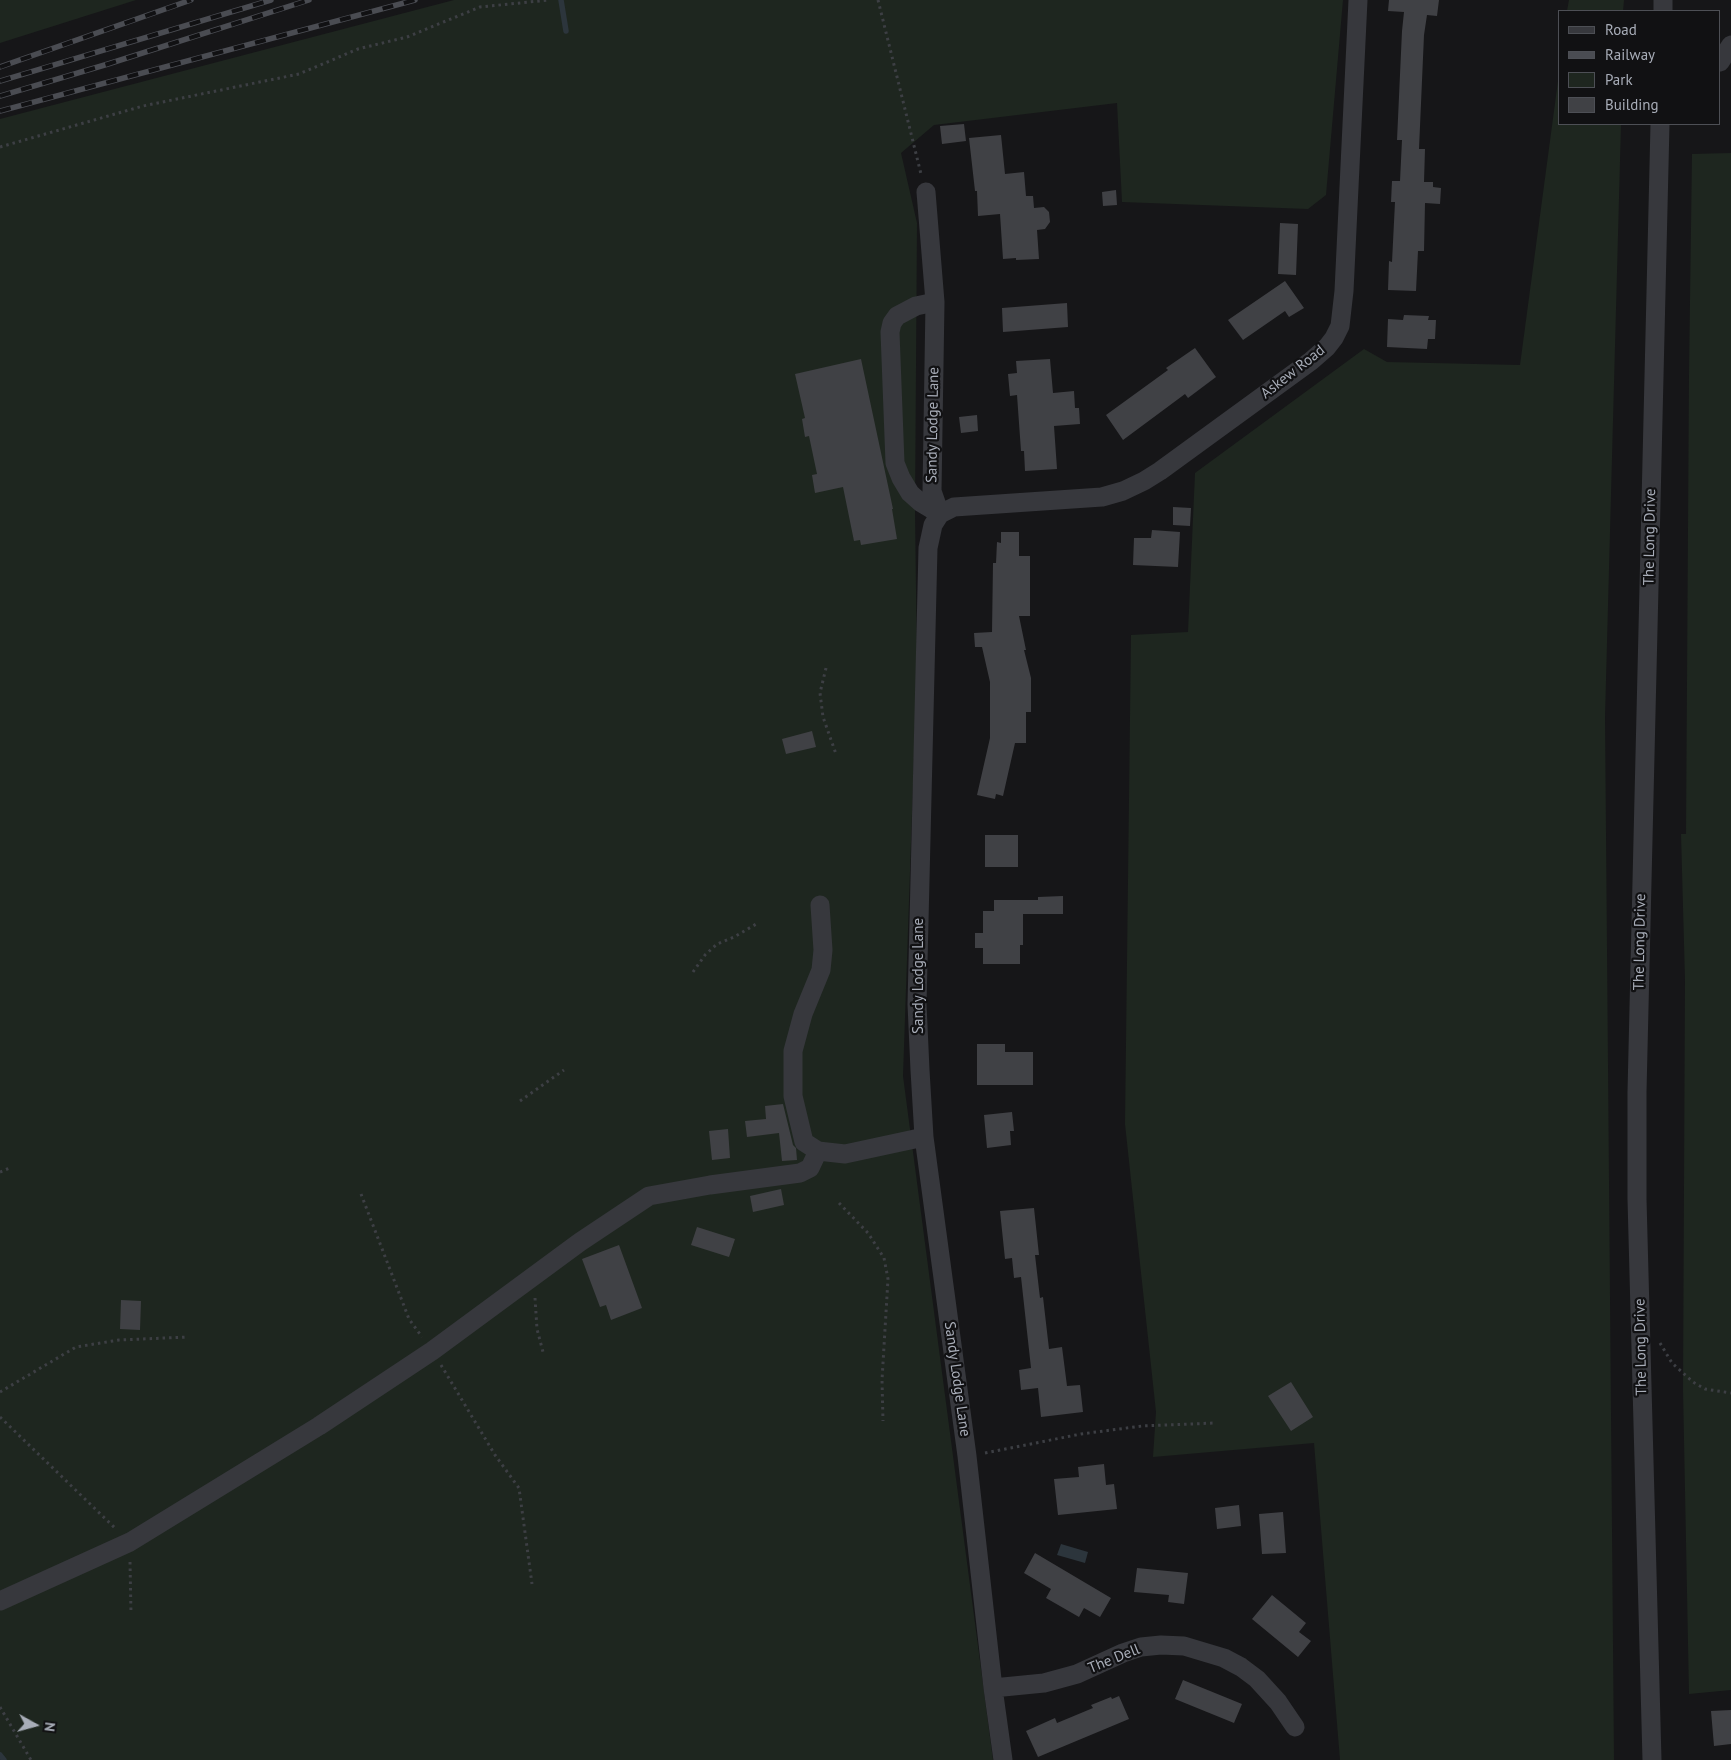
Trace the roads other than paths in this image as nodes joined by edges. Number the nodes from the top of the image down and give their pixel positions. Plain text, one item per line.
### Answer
1 (1358, 0) edge
2 (1731, 45) edge
3 (1721, 60) edge
4 (1660, 125) edge
5 (924, 184) road end
6 (935, 302) junction
7 (940, 514) junction
8 (820, 905) dead end
9 (924, 1137) junction
10 (818, 1151) junction
11 (0, 1601) edge
12 (993, 1688) junction
13 (1295, 1726) dead end
14 (1004, 1760) edge
15 (1652, 1760) edge

1 - 7 street, Askew Road
2 - 3 street
4 - 15 street, The Long Drive
5 - 6 street, Sandy Lodge Lane
6 - 7 street, Sandy Lodge Lane
6 - 7 street
7 - 9 street, Sandy Lodge Lane
8 - 10 street
9 - 10 street
9 - 12 street, Sandy Lodge Lane
10 - 11 street
12 - 13 street, The Dell
12 - 14 street, Sandy Lodge Lane

